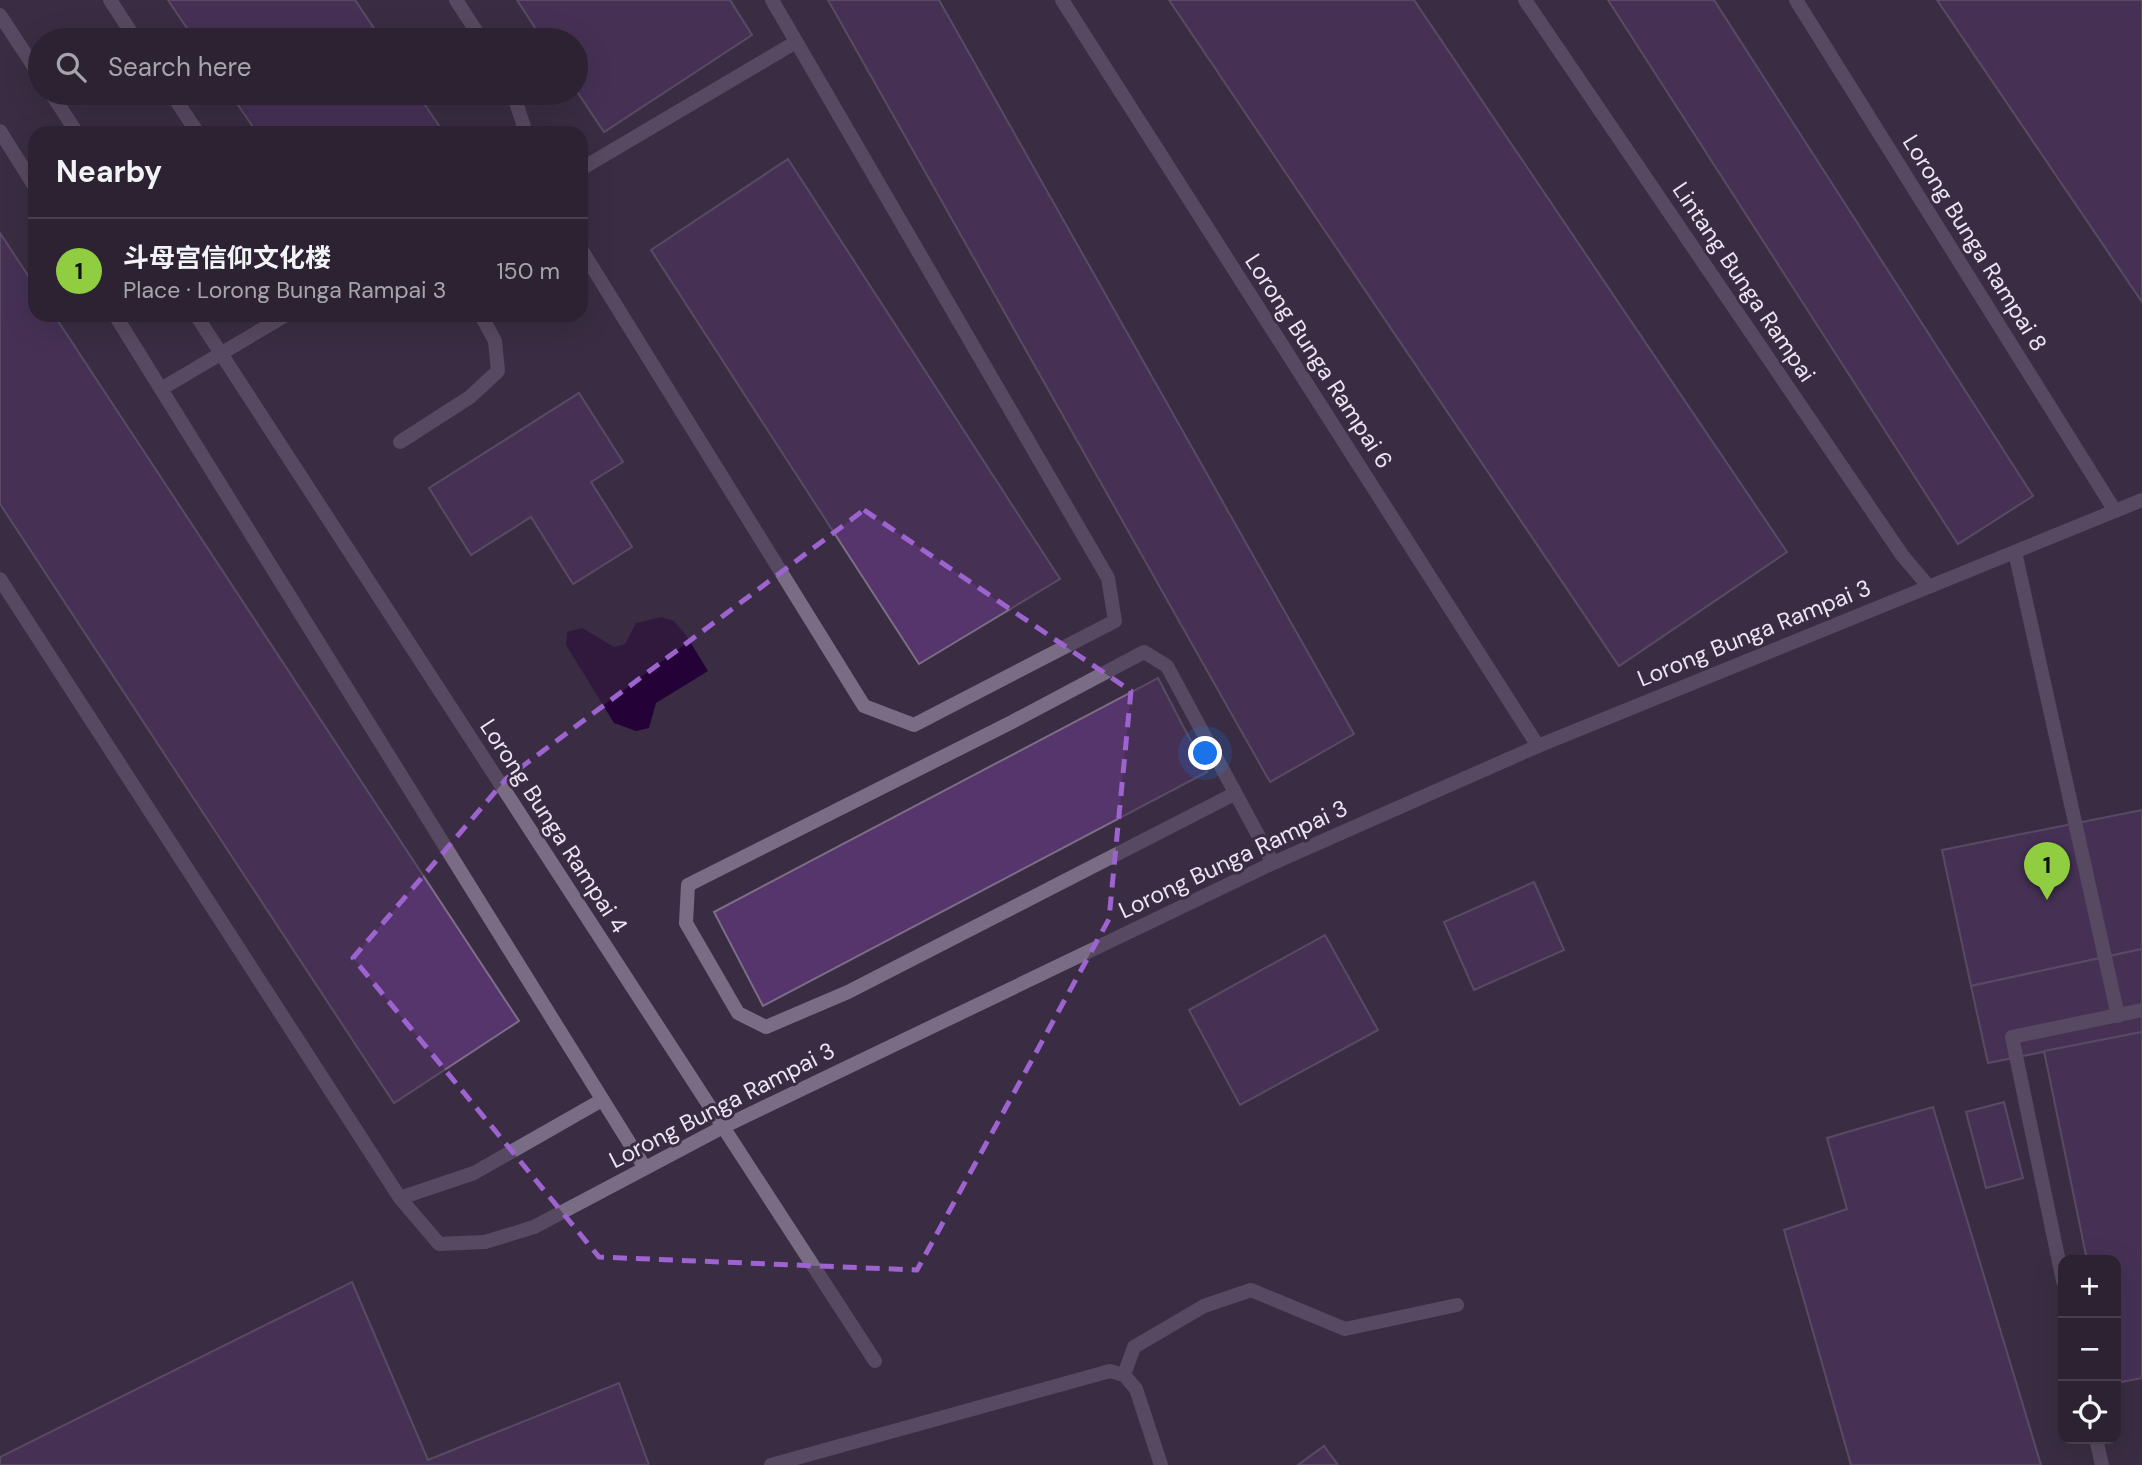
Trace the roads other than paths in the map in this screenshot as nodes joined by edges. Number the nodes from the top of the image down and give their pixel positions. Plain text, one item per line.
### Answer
1 (110, 0) edge
2 (456, 0) edge
3 (772, 0) edge
4 (1062, 0) edge
5 (1525, 0) edge
6 (1796, 0) edge
7 (0, 15) edge
8 (128, 28) edge
9 (474, 28) edge
10 (796, 42) junction
11 (28, 58) edge
12 (59, 105) edge
13 (179, 105) edge
14 (517, 105) edge
15 (72, 126) edge
16 (193, 126) edge
17 (524, 126) edge
18 (0, 131) edge
19 (588, 165) edge
20 (28, 176) edge
21 (588, 260) edge
22 (119, 322) edge
23 (201, 322) edge
24 (274, 322) edge
25 (485, 322) edge
26 (220, 352) junction
27 (161, 389) junction
28 (400, 442) dead end
29 (2142, 500) edge
30 (2115, 511) junction
31 (2015, 552) junction
32 (0, 579) edge
33 (1929, 587) junction
34 (1538, 746) junction
35 (1234, 794) junction
36 (1273, 863) junction
37 (2142, 1010) edge
38 (2118, 1016) junction
39 (602, 1100) junction
40 (723, 1127) junction
41 (645, 1168) junction
42 (400, 1198) junction
43 (2058, 1256) edge
44 (1457, 1305) dead end
45 (875, 1362) dead end
46 (1124, 1375) junction
47 (2097, 1444) edge
48 (771, 1465) edge
49 (1160, 1465) edge
50 (2102, 1465) edge

1 - 8 street
2 - 9 street
3 - 10 street
4 - 34 street, Lorong Bunga Rampai 6
5 - 33 street, Lintang Bunga Rampai
6 - 30 street, Lorong Bunga Rampai 8
7 - 11 street
10 - 19 street
10 - 21 street
12 - 15 street
13 - 16 street
14 - 17 street
18 - 20 street
22 - 27 street
23 - 26 street, Lorong Bunga Rampai 4
24 - 26 street
25 - 28 street
26 - 27 street
26 - 40 street, Lorong Bunga Rampai 4
27 - 39 street
29 - 30 street, Lorong Bunga Rampai 3
30 - 31 street, Lorong Bunga Rampai 3
31 - 33 street, Lorong Bunga Rampai 3
31 - 38 street
32 - 42 street
33 - 34 street, Lorong Bunga Rampai 3
34 - 36 street, Lorong Bunga Rampai 3
35 - 35 street
35 - 36 street
36 - 40 street, Lorong Bunga Rampai 3
37 - 38 street
38 - 43 street
39 - 41 street
39 - 42 street
40 - 41 street, Lorong Bunga Rampai 3
40 - 45 street, Lorong Bunga Rampai 4
41 - 42 street, Lorong Bunga Rampai 3
44 - 46 street
46 - 48 street
46 - 49 street
47 - 50 street

